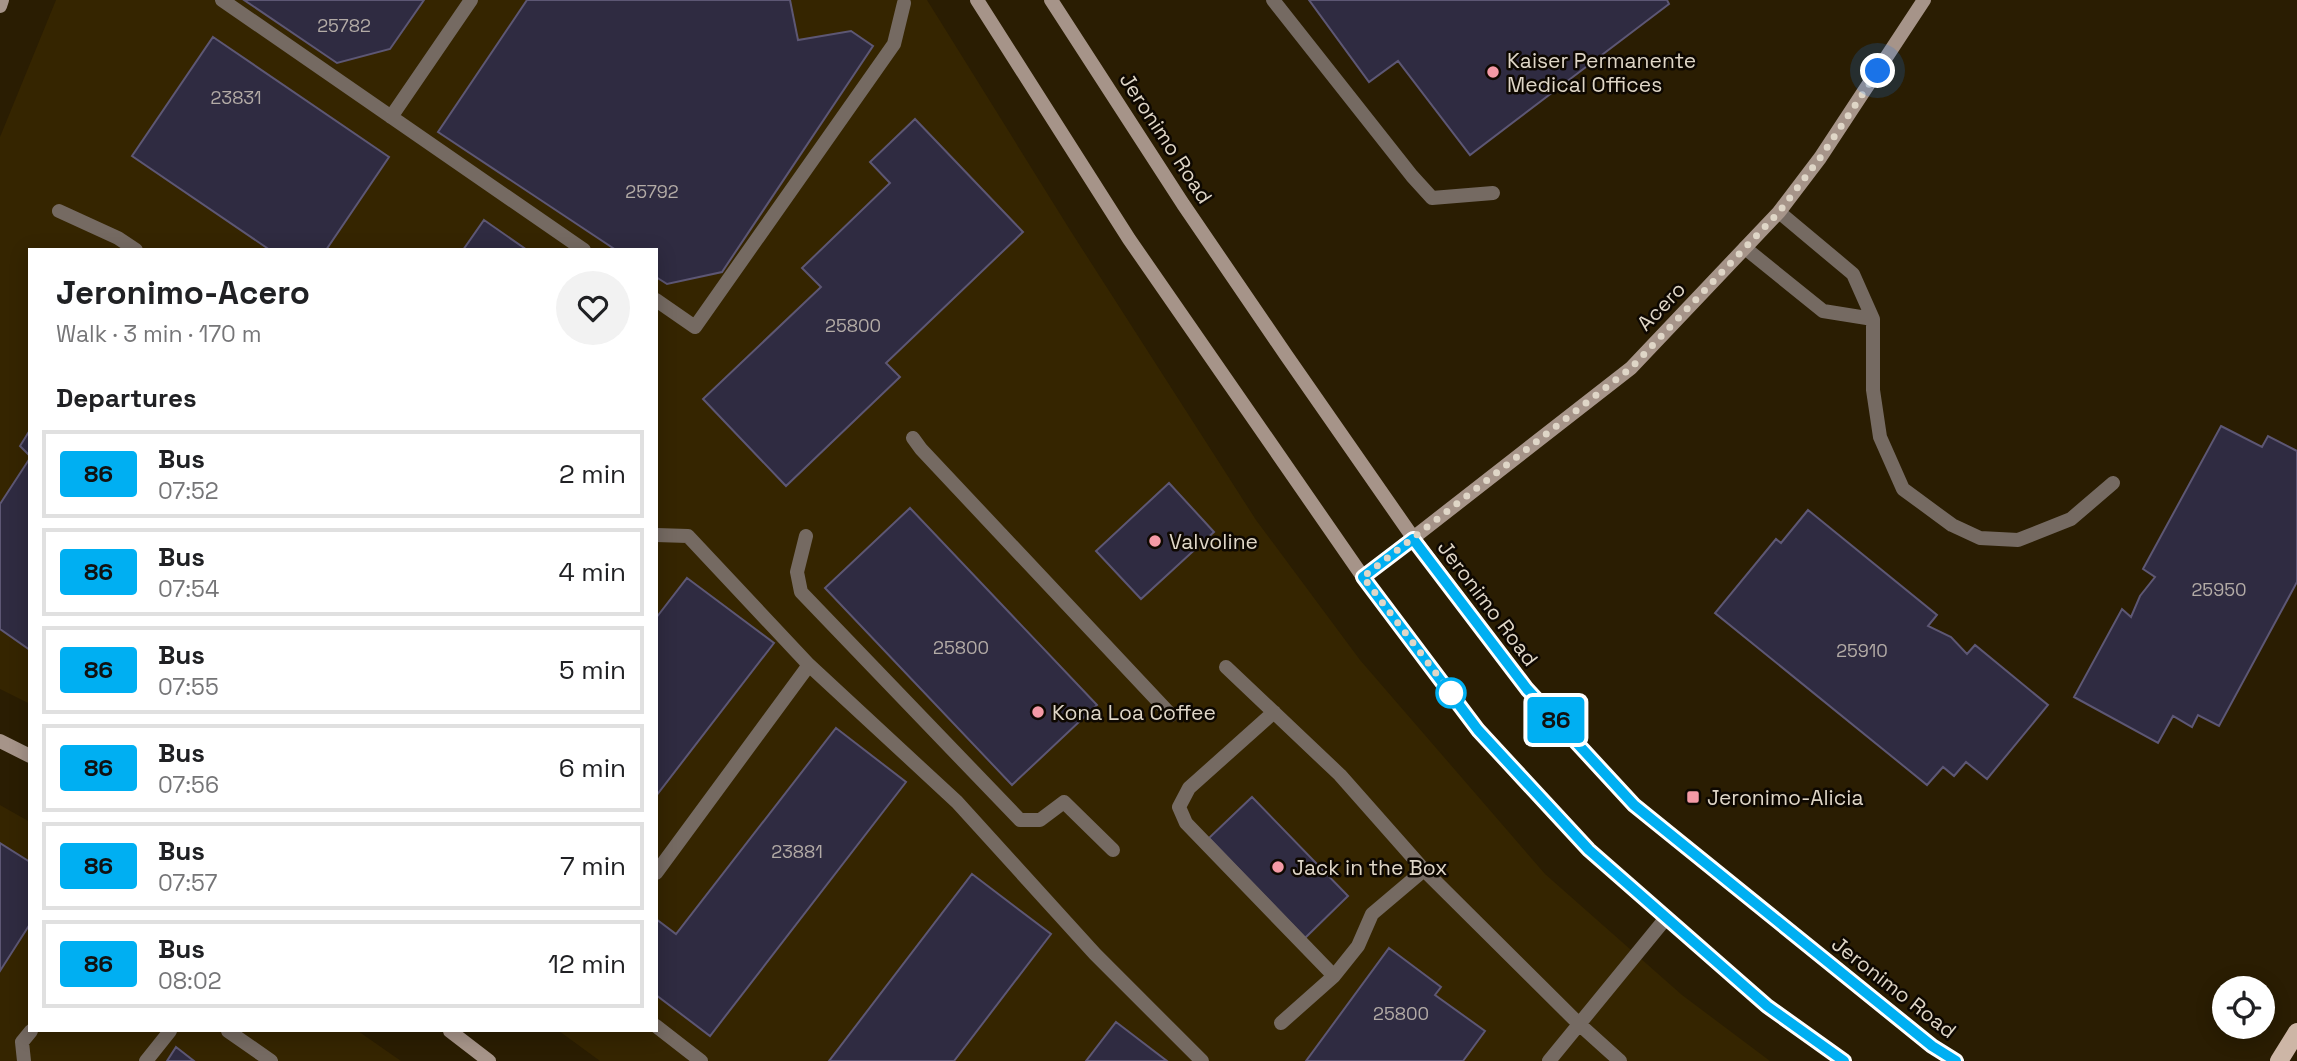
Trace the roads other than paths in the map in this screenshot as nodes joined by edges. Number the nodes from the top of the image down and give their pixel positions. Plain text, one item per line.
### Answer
1 (2, 0) edge
2 (222, 0) edge
3 (471, 0) edge
4 (977, 0) edge
5 (1051, 0) edge
6 (1273, 0) edge
7 (1924, 0) edge
8 (904, 3) dead end
9 (0, 6) edge
10 (391, 117) junction
11 (1493, 193) dead end
12 (59, 211) dead end
13 (1779, 212) junction
14 (133, 248) edge
15 (581, 248) edge
16 (1745, 248) junction
17 (658, 301) edge
18 (1872, 319) junction
19 (913, 438) dead end
20 (2113, 483) dead end
21 (658, 535) edge
22 (806, 536) dead end
23 (1413, 539) junction
24 (1363, 577) junction
25 (809, 665) junction
26 (1226, 667) dead end
27 (1275, 712) junction
28 (1171, 715) dead end
29 (0, 741) edge
30 (28, 755) edge
31 (1113, 850) dead end
32 (658, 870) edge
33 (1424, 870) junction
34 (1666, 918) junction
35 (1334, 976) junction
36 (1281, 1023) dead end
37 (1579, 1024) junction
38 (658, 1028) edge
39 (30, 1032) edge
40 (169, 1032) edge
41 (229, 1032) edge
42 (451, 1032) edge
43 (2297, 1032) edge
44 (24, 1061) edge
45 (146, 1061) edge
46 (271, 1061) edge
47 (489, 1061) edge
48 (701, 1061) edge
49 (1202, 1061) edge
50 (1549, 1061) edge
51 (1620, 1061) edge
52 (1844, 1061) edge
53 (1956, 1061) edge
54 (2279, 1061) edge

1 - 9 main road
2 - 10 lane
3 - 10 lane
4 - 24 main road
5 - 23 main road, Jeronimo Road
6 - 11 lane
7 - 13 main road, Acero
8 - 17 lane
10 - 15 lane
12 - 14 lane
13 - 16 main road, Acero
13 - 18 lane
16 - 18 lane
16 - 23 main road, Acero
18 - 20 lane
19 - 28 lane
21 - 25 lane
22 - 31 lane
23 - 24 main road, Acero
23 - 53 main road, Jeronimo Road
24 - 34 main road
25 - 32 lane
25 - 49 lane
26 - 27 lane
27 - 33 lane
27 - 35 lane
29 - 30 main road
33 - 35 lane
33 - 37 lane
34 - 37 lane
34 - 52 main road
35 - 36 lane
37 - 50 lane
37 - 51 lane
38 - 48 lane
39 - 44 lane
40 - 45 lane
41 - 46 lane
42 - 47 main road
43 - 54 main road

